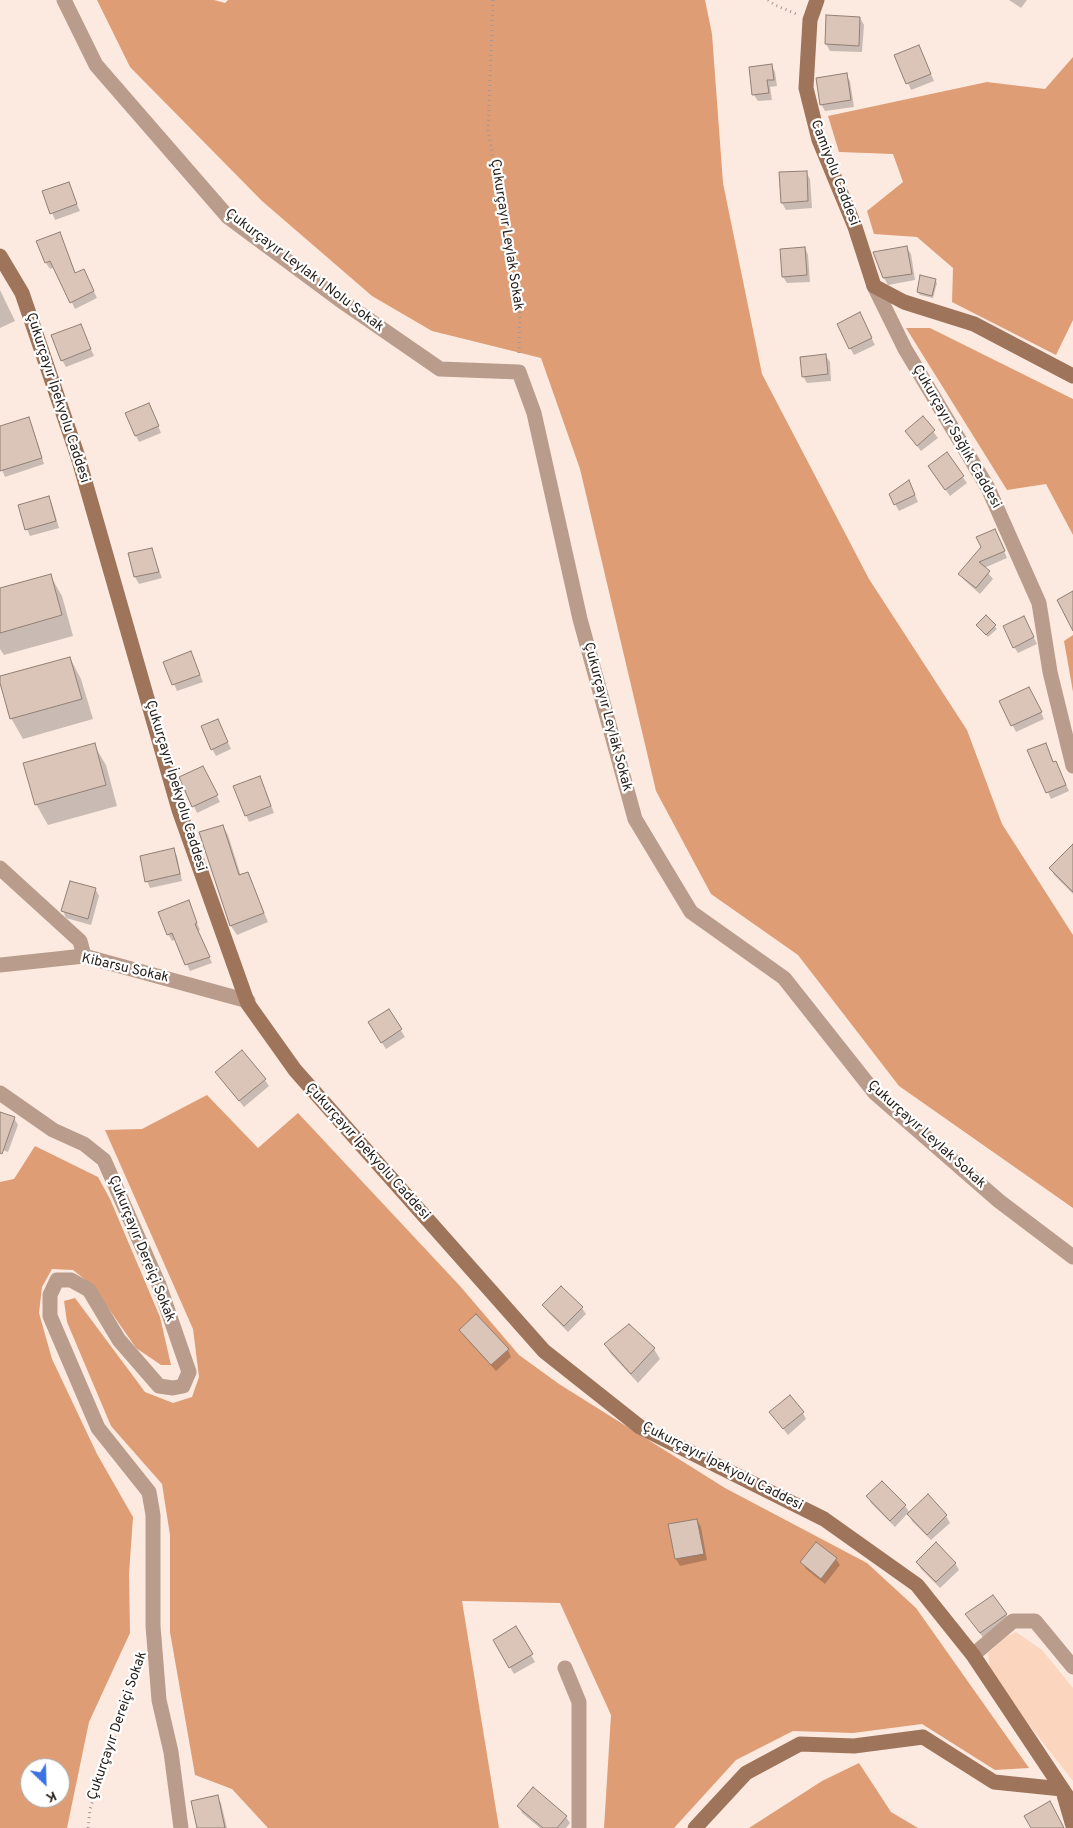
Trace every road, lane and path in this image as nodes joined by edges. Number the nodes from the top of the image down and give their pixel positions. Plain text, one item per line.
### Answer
1 (64, 0) edge
2 (493, 0) edge
3 (768, 0) edge
4 (817, 0) edge
5 (810, 20) junction
6 (0, 256) edge
7 (874, 286) junction
8 (519, 372) junction
9 (1073, 376) edge
10 (1073, 766) edge
11 (0, 868) edge
12 (84, 956) junction
13 (0, 965) edge
14 (248, 1001) junction
15 (0, 1092) edge
16 (1073, 1257) edge
17 (973, 1655) junction
18 (141, 1662) dead end
19 (1073, 1667) edge
20 (565, 1668) dead end
21 (1062, 1789) junction
22 (1073, 1805) edge
23 (1073, 1826) edge
24 (88, 1828) edge
25 (181, 1828) edge
26 (579, 1828) edge
27 (695, 1828) edge

1 - 8 street, Çukurçayır Leylak 1 Nolu Sokak
2 - 8 path, Çukurçayır Leylak Sokak
3 - 5 path
4 - 5 street, Camiyolu Caddesi
5 - 7 street, Camiyolu Caddesi
6 - 14 street, Çukurçayır İpekyolu Caddesi
7 - 9 street
7 - 10 street, Çukurçayır Sağlık Caddesi
8 - 16 street, Çukurçayır Leylak Sokak
11 - 12 street
12 - 13 street, Kibarsu Sokak
12 - 14 street, Kibarsu Sokak
14 - 17 street, Çukurçayır İpekyolu Caddesi
15 - 25 street, Çukurçayır Dereiçi Sokak
17 - 19 street
17 - 21 street, Çukurçayır İpekyolu Caddesi
18 - 24 path, Çukurçayır Dereiçi Sokak
20 - 26 street
21 - 22 street, Çukurçayır İpekyolu Caddesi
21 - 23 street
21 - 27 street

